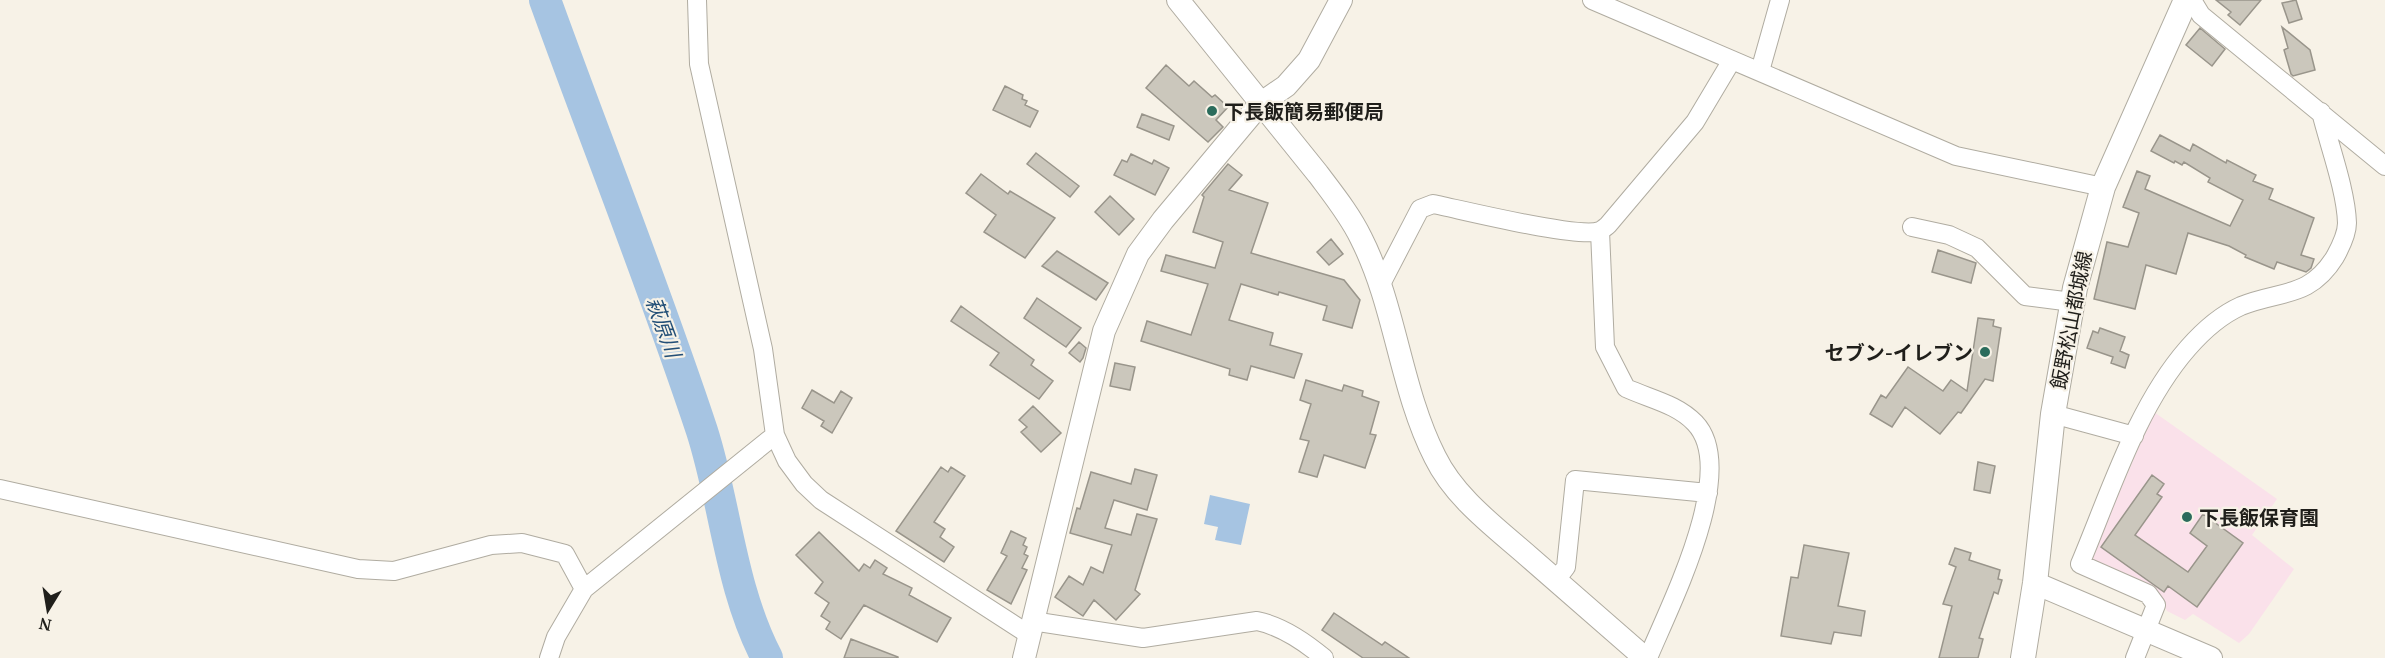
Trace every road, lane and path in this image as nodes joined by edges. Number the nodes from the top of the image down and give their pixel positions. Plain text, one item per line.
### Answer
1 (698, 0) edge
2 (1178, 0) edge
3 (1341, 0) edge
4 (1592, 0) edge
5 (1780, 0) edge
6 (2186, 0) edge
7 (2192, 0) edge
8 (1732, 60) junction
9 (1760, 71) junction
10 (1260, 104) junction
11 (2321, 112) junction
12 (2385, 166) edge
13 (2103, 187) junction
14 (1912, 227) dead end
15 (1600, 231) junction
16 (1380, 286) junction
17 (2072, 302) junction
18 (2053, 414) junction
19 (2134, 436) junction
20 (768, 441) junction
21 (0, 489) edge
22 (1708, 493) junction
23 (1556, 580) junction
24 (2034, 583) junction
25 (590, 585) junction
26 (1030, 628) junction
27 (2145, 630) junction
28 (549, 658) edge
29 (1024, 658) edge
30 (1324, 658) edge
31 (1646, 658) edge
32 (2024, 658) edge
33 (2135, 658) edge
34 (2211, 658) edge

1 - 20 street
2 - 10 street
3 - 10 street
4 - 8 street
5 - 9 street
6 - 13 main road, 飯野松山都城線
7 - 11 street
8 - 9 street
8 - 15 street
9 - 13 street
10 - 16 street
10 - 26 street
11 - 12 street
11 - 19 street
13 - 17 main road, 飯野松山都城線
14 - 17 street
15 - 16 street
15 - 22 street
16 - 23 street
17 - 18 main road, 飯野松山都城線
18 - 19 street
18 - 24 main road, 飯野松山都城線
19 - 27 street
20 - 25 street
20 - 26 street
21 - 25 street
22 - 23 street
22 - 31 street
23 - 31 street
24 - 27 street
24 - 32 main road, 飯野松山都城線
25 - 28 street
26 - 29 street
26 - 30 street
27 - 33 street
27 - 34 street

